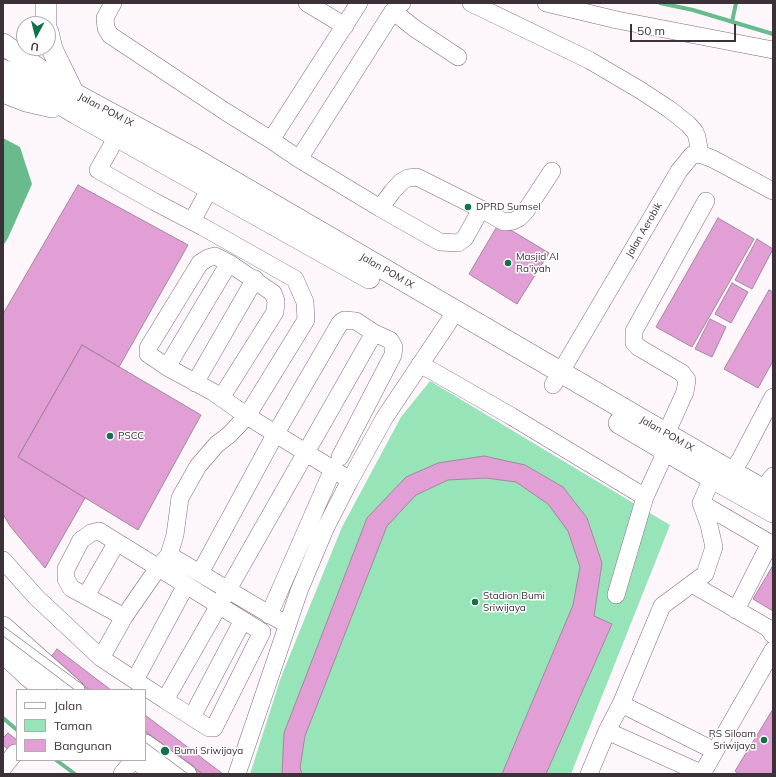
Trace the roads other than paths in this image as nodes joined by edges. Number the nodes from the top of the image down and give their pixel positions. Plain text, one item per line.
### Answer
1 (46, 3) edge
2 (113, 3) edge
3 (307, 3) edge
4 (359, 3) edge
5 (472, 3) edge
6 (546, 3) edge
7 (397, 7) edge
8 (46, 16) edge
9 (345, 26) junction
10 (3, 44) edge
11 (773, 50) edge
12 (55, 56) edge
13 (458, 57) dead end
14 (3, 70) edge
15 (3, 92) edge
16 (73, 93) junction
17 (77, 114) junction
18 (121, 128) junction
19 (271, 140) junction
20 (700, 154) junction
21 (299, 159) junction
22 (552, 171) dead end
23 (214, 180) junction
24 (773, 191) edge
25 (706, 201) dead end
26 (380, 208) junction
27 (481, 209) junction
28 (192, 221) junction
29 (229, 263) junction
30 (255, 279) junction
31 (452, 317) junction
32 (374, 333) junction
33 (420, 364) junction
34 (167, 367) junction
35 (557, 379) junction
36 (195, 383) junction
37 (773, 397) edge
38 (221, 398) junction
39 (247, 416) junction
40 (276, 433) junction
41 (666, 442) junction
42 (306, 452) junction
43 (335, 466) junction
44 (732, 472) junction
45 (712, 478) junction
46 (350, 480) junction
47 (770, 486) edge
48 (645, 497) junction
49 (700, 503) junction
50 (773, 512) edge
51 (117, 542) junction
52 (772, 544) edge
53 (169, 555) junction
54 (3, 560) edge
55 (158, 568) junction
56 (200, 573) junction
57 (692, 584) junction
58 (186, 585) junction
59 (616, 595) dead end
60 (86, 596) junction
61 (224, 598) junction
62 (736, 610) junction
63 (269, 615) junction
64 (124, 617) junction
65 (242, 620) junction
66 (287, 625) junction
67 (3, 627) edge
68 (773, 635) edge
69 (773, 650) edge
70 (6, 655) edge
71 (101, 658) junction
72 (135, 680) junction
73 (45, 689) edge
74 (73, 689) edge
75 (165, 700) junction
76 (621, 704) junction
77 (192, 717) junction
78 (607, 731) junction
79 (146, 746) edge
80 (715, 751) junction
81 (15, 753) dead end
82 (132, 761) edge
83 (139, 761) edge
84 (3, 768) edge
85 (122, 774) edge
86 (157, 774) edge
87 (186, 774) edge
88 (237, 774) edge
89 (589, 774) edge
90 (702, 774) edge

1 - 8 main road
2 - 19 street
3 - 9 street
4 - 9 street
5 - 20 street
6 - 11 street
7 - 13 street
7 - 21 street
9 - 19 street
10 - 16 main road, Jalan POM IX
12 - 16 main road
14 - 17 main road
15 - 17 main road
16 - 18 main road, Jalan POM IX
17 - 18 main road, Jalan POM IX
18 - 23 main road, Jalan POM IX
18 - 28 street
19 - 21 street
20 - 24 street
20 - 35 street, Jalan Aerobik
21 - 26 street
22 - 27 street
23 - 28 street
23 - 31 main road, Jalan POM IX
25 - 41 street
26 - 27 street
26 - 27 street
28 - 39 street
29 - 30 street
29 - 34 street
29 - 34 street
30 - 36 street
30 - 38 street
31 - 33 street
31 - 35 main road, Jalan POM IX
32 - 40 street
32 - 42 street
32 - 43 street
33 - 46 street
33 - 48 street
34 - 36 street
35 - 41 main road, Jalan POM IX
36 - 38 street
37 - 44 street
38 - 39 street
39 - 40 street
39 - 53 street
40 - 42 street
40 - 56 street
41 - 44 main road, Jalan POM IX
41 - 45 main road, Jalan POM IX
41 - 48 street
42 - 43 street
42 - 61 street
43 - 46 street
43 - 63 street
44 - 47 main road, Jalan POM IX
45 - 49 street
45 - 50 main road, Jalan POM IX
46 - 66 street
48 - 59 street
49 - 52 street
49 - 57 street
51 - 55 street
51 - 60 street
51 - 60 street
52 - 62 street
53 - 55 street
53 - 56 street
54 - 71 street
55 - 58 street
55 - 64 street
56 - 61 street
57 - 62 street
57 - 76 street
58 - 61 street
58 - 72 street
60 - 64 street
61 - 63 street
61 - 65 street
61 - 75 street
62 - 68 street
63 - 66 street
64 - 71 street
65 - 77 street
65 - 77 street
66 - 88 street
67 - 74 main road
69 - 80 street
70 - 73 main road
71 - 72 street
72 - 75 street
75 - 77 street
76 - 78 street
76 - 80 street
78 - 89 street
78 - 90 street
79 - 87 main road
80 - 90 street
81 - 84 street
82 - 85 street
83 - 86 main road

